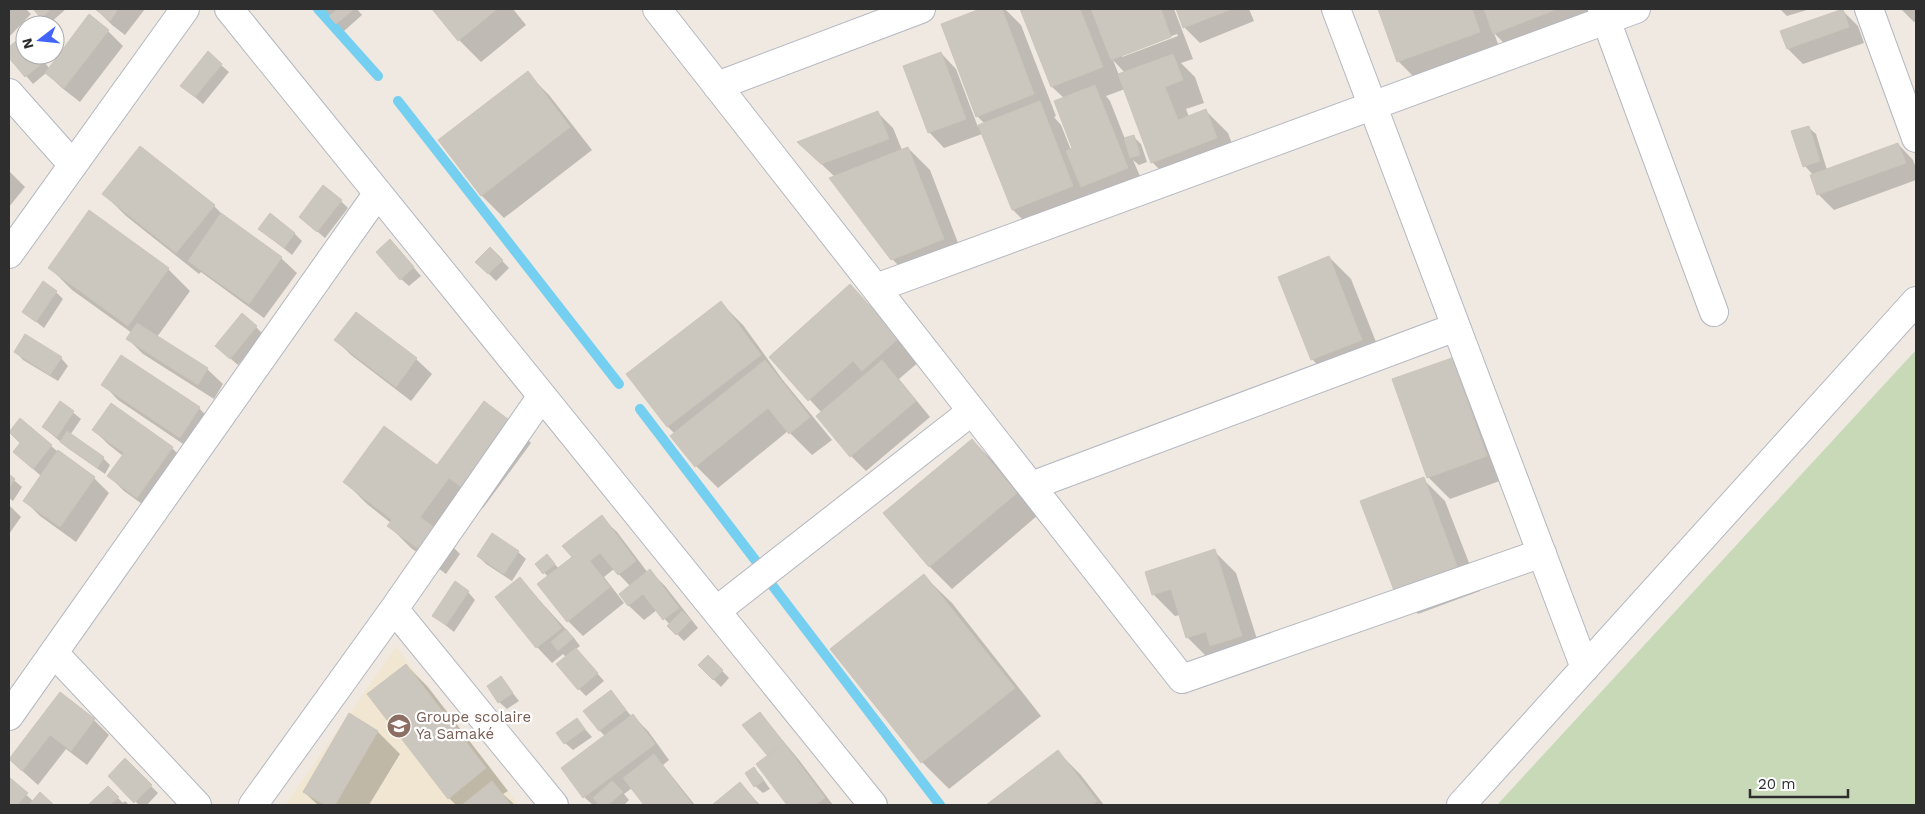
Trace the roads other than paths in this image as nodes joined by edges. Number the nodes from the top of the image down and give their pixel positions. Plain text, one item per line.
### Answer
1 (185, 9) edge
2 (230, 9) edge
3 (656, 9) edge
4 (921, 9) edge
5 (1336, 9) edge
6 (1636, 9) edge
7 (1869, 9) edge
8 (1604, 14) edge
9 (717, 86) junction
10 (9, 93) edge
11 (1372, 104) junction
12 (1916, 138) edge
13 (73, 165) junction
14 (378, 193) junction
15 (9, 254) edge
16 (876, 288) junction
17 (1916, 301) edge
18 (1714, 312) dead end
19 (1456, 327) junction
20 (542, 396) junction
21 (972, 411) junction
22 (1031, 486) junction
23 (1542, 552) junction
24 (394, 609) junction
25 (716, 611) junction
26 (54, 654) junction
27 (1585, 668) junction
28 (9, 716) edge
29 (864, 802) edge
30 (198, 805) edge
31 (252, 805) edge
32 (554, 805) edge
33 (1461, 805) edge

1 - 13 street
2 - 14 street
3 - 9 street
4 - 9 street
5 - 11 street
6 - 8 street
7 - 12 street
8 - 11 street
8 - 18 street
9 - 16 street
10 - 13 street
11 - 16 street
11 - 19 street
13 - 15 street
14 - 20 street
14 - 26 street
16 - 21 street
17 - 27 street
19 - 22 street
19 - 23 street
20 - 24 street
20 - 25 street
21 - 22 street
21 - 25 street
22 - 23 street
23 - 27 street
24 - 31 street
24 - 32 street
25 - 29 street
26 - 28 street
26 - 30 street
27 - 33 street

